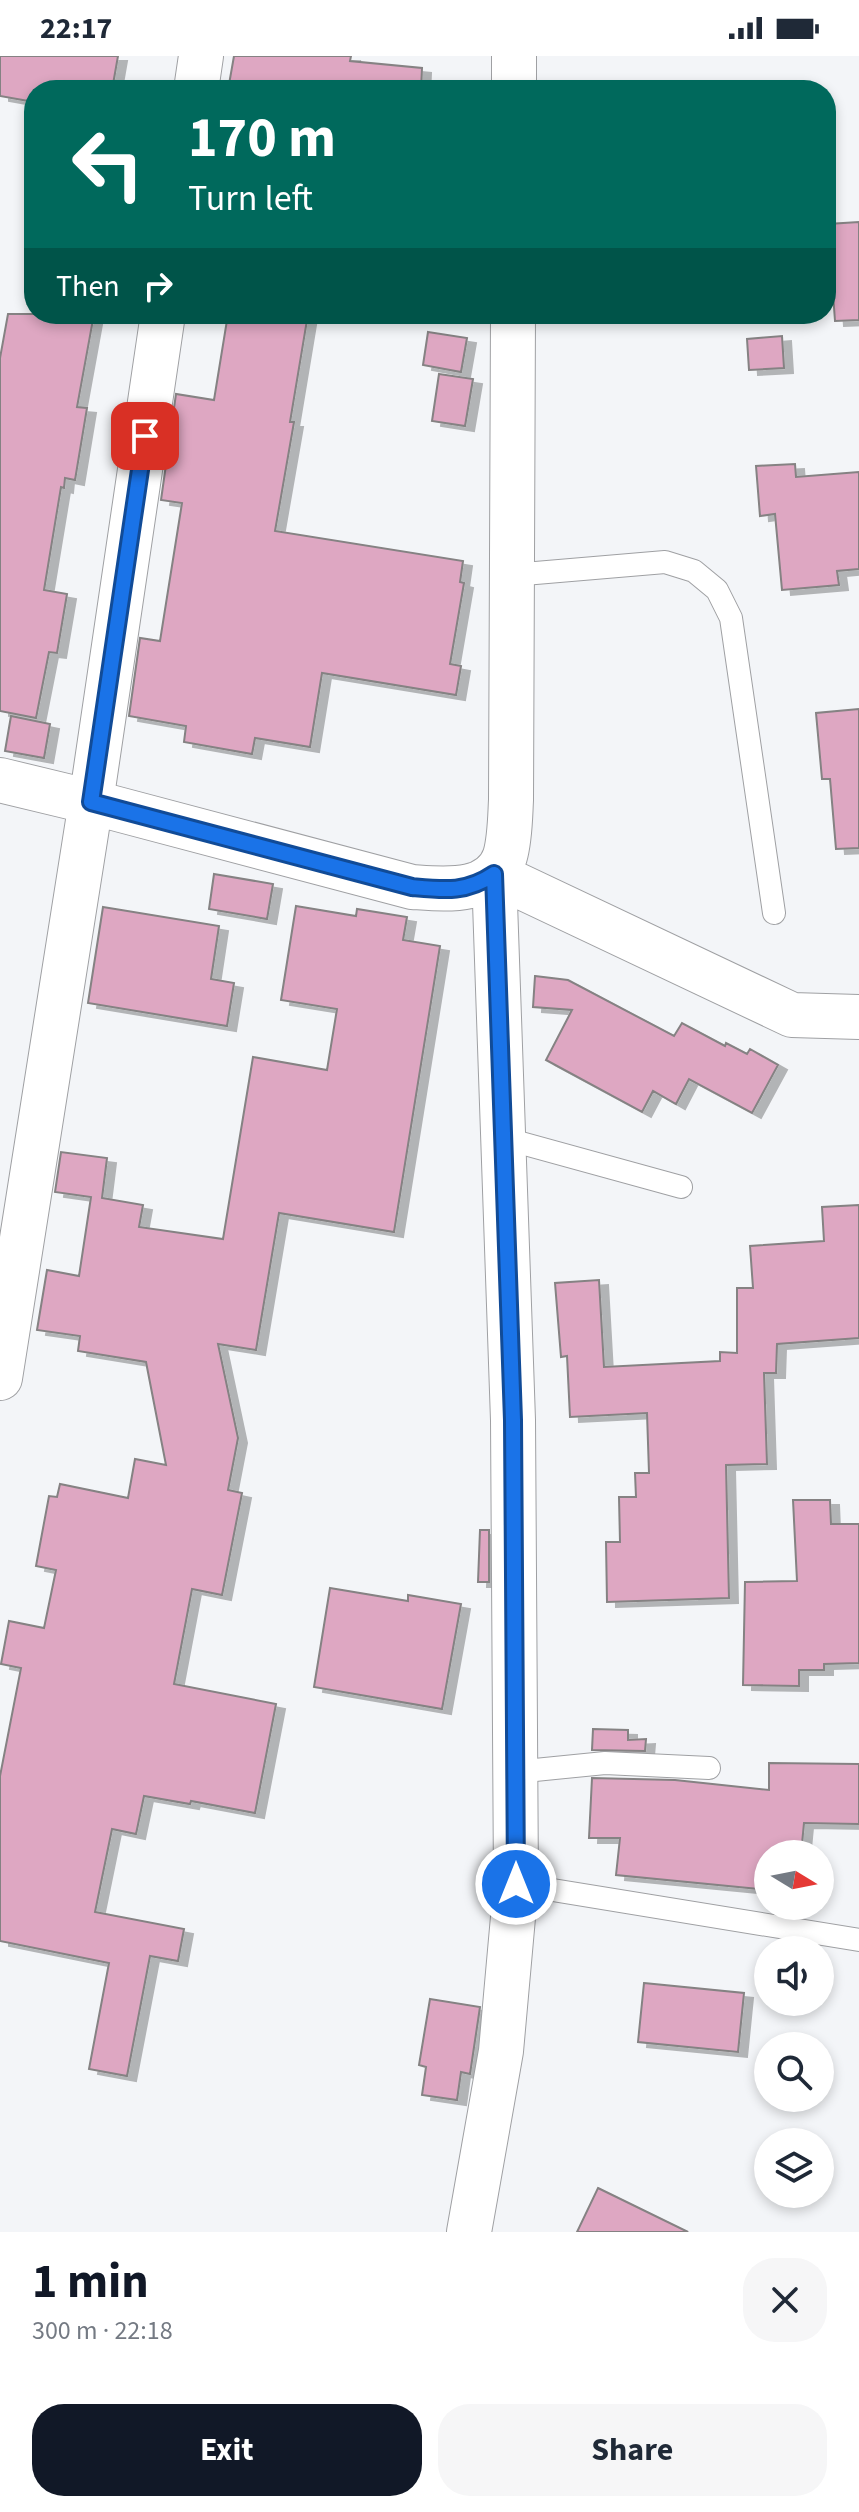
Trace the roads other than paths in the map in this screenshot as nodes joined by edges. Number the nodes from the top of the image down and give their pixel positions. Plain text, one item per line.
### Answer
1 (201, 56) edge
2 (514, 56) edge
3 (197, 80) edge
4 (514, 80) edge
5 (162, 324) edge
6 (513, 324) edge
7 (512, 575) junction
8 (0, 780) edge
9 (91, 802) junction
10 (494, 874) junction
11 (774, 913) dead end
12 (859, 1017) edge
13 (503, 1138) junction
14 (681, 1187) dead end
15 (0, 1378) edge
16 (709, 1768) dead end
17 (515, 1772) junction
18 (516, 1884) junction
19 (859, 1940) edge
20 (469, 2232) edge

1 - 3 street
2 - 4 street
5 - 9 street
6 - 7 street
7 - 10 street
7 - 11 lane
8 - 9 street
9 - 10 street
9 - 15 street
10 - 12 street
10 - 13 street
13 - 14 lane
13 - 17 street
16 - 17 lane
17 - 18 street
18 - 19 lane
18 - 20 street

